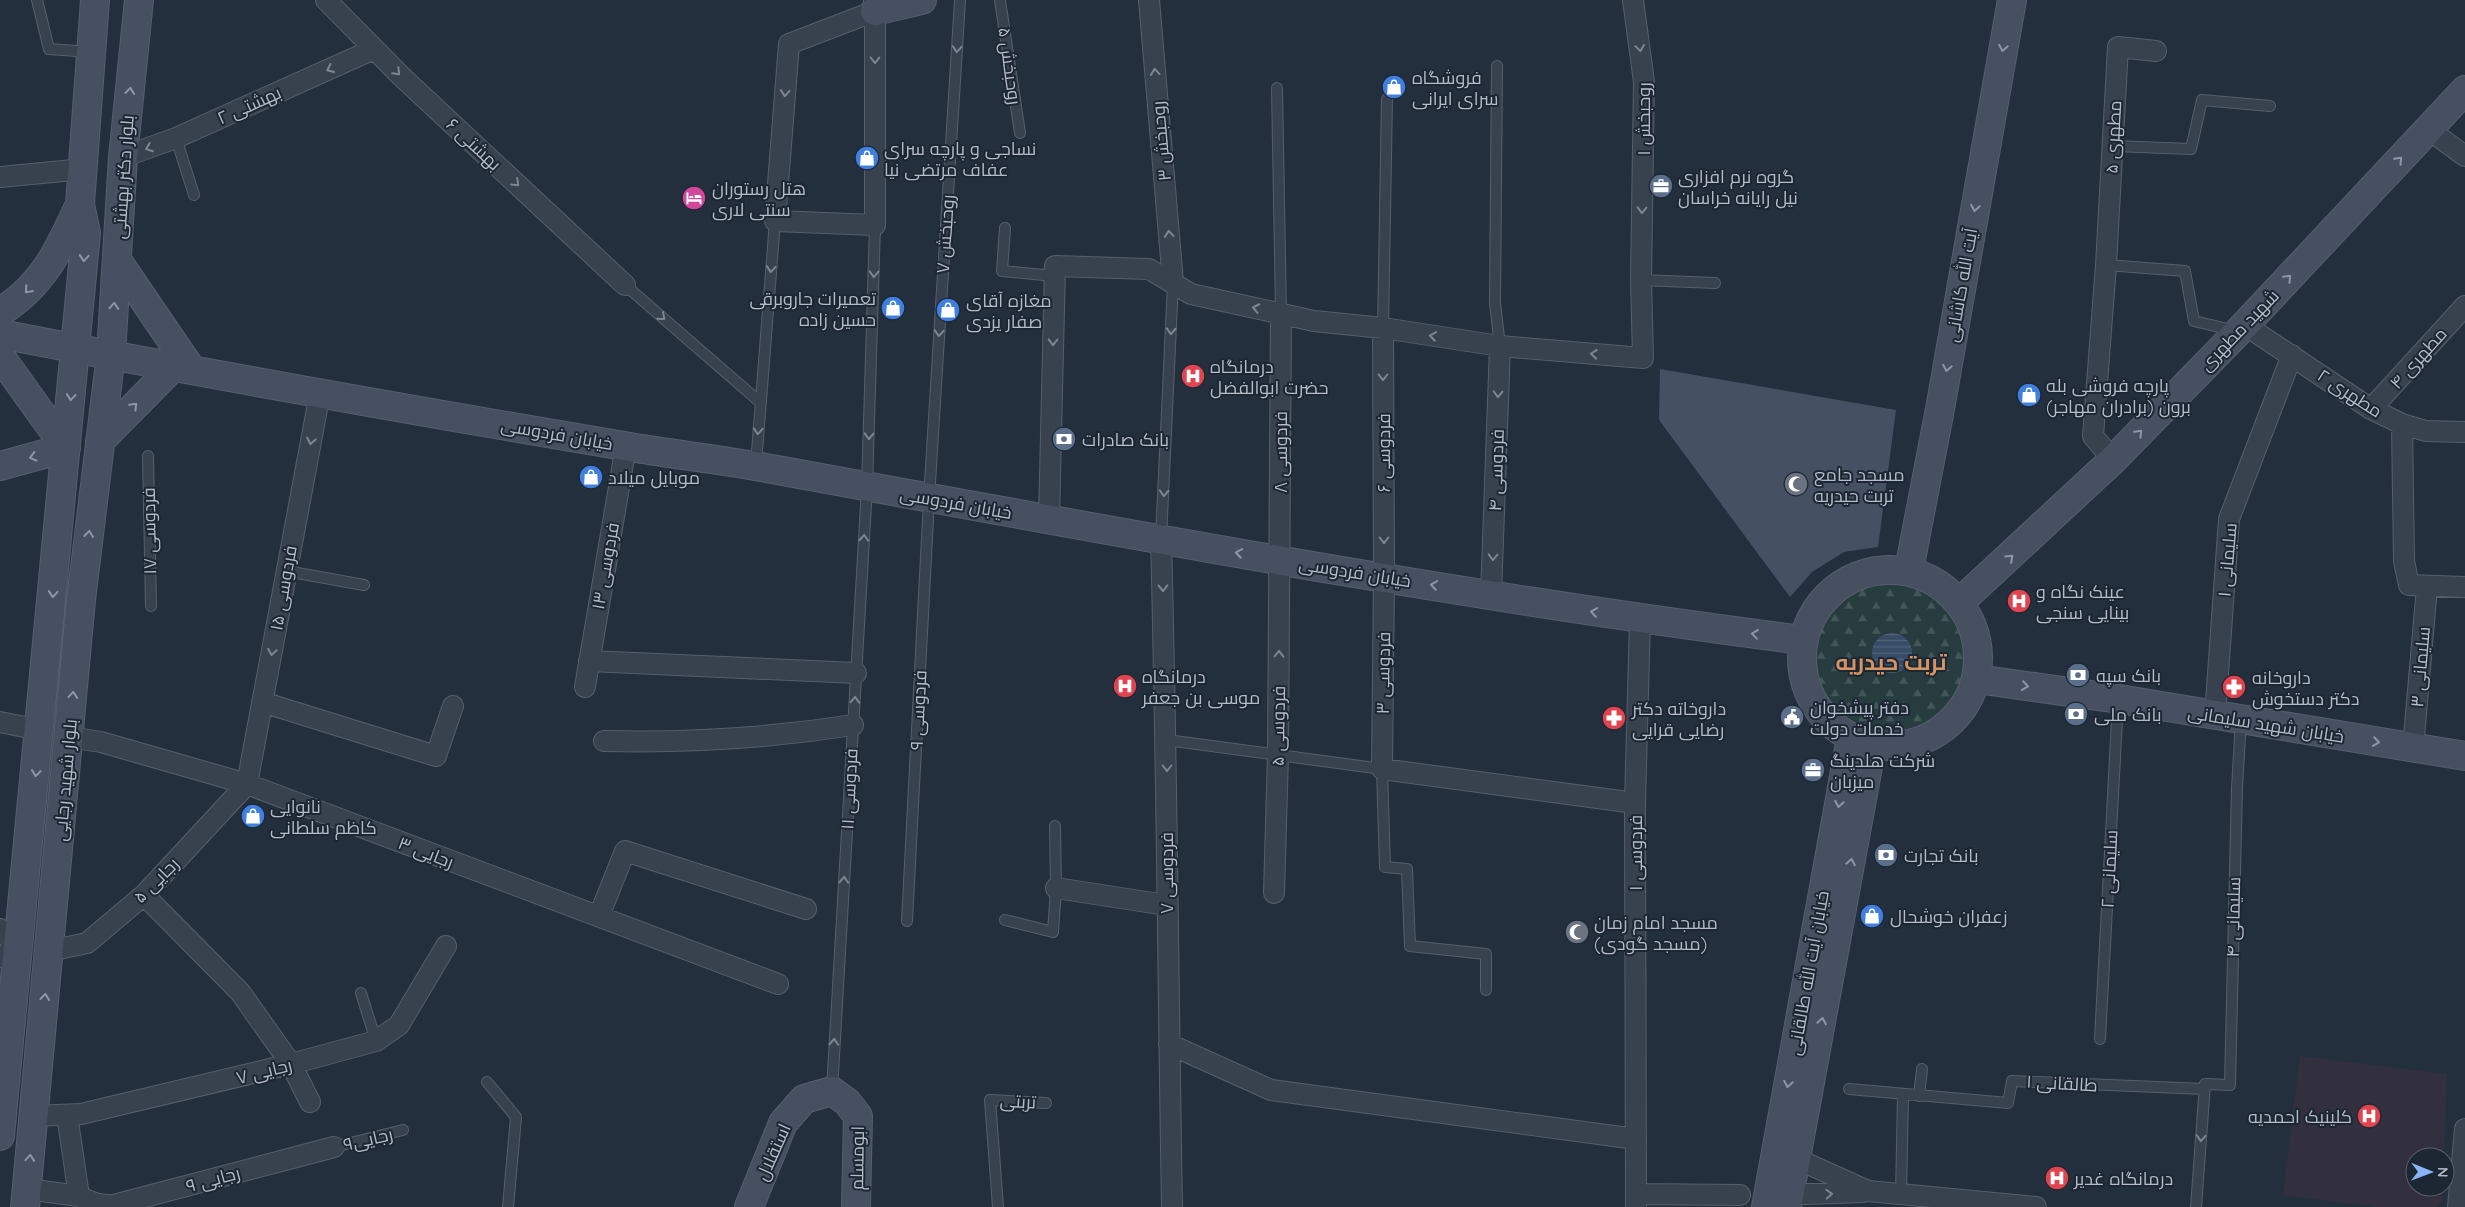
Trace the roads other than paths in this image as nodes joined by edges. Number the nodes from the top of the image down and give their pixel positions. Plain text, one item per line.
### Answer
1 (37, 0) edge
2 (95, 0) edge
3 (139, 0) edge
4 (326, 0) edge
5 (922, 0) edge
6 (960, 0) edge
7 (1000, 0) edge
8 (1149, 0) edge
9 (1633, 0) edge
10 (2012, 0) edge
11 (874, 6) edge
12 (374, 49) junction
13 (2156, 51) dead end
14 (92, 52) junction
15 (1498, 66) dead end
16 (1277, 88) dead end
17 (2465, 90) edge
18 (1387, 99) dead end
19 (2270, 106) dead end
20 (2428, 129) junction
21 (1020, 133) dead end
22 (176, 138) junction
23 (2113, 146) junction
24 (2465, 156) edge
25 (123, 158) junction
26 (84, 161) junction
27 (0, 177) edge
28 (194, 195) dead end
29 (80, 204) junction
30 (775, 221) junction
31 (875, 225) junction
32 (1004, 228) dead end
33 (117, 260) junction
34 (2106, 265) junction
35 (1054, 276) junction
36 (1641, 280) junction
37 (1174, 282) junction
38 (1715, 283) dead end
39 (625, 285) joint
40 (2465, 306) edge
41 (0, 312) edge
42 (1280, 313) junction
43 (1383, 328) junction
44 (2242, 328) junction
45 (0, 334) edge
46 (1500, 346) junction
47 (75, 348) junction
48 (111, 354) junction
49 (2292, 355) junction
50 (0, 356) edge
51 (183, 368) junction
52 (320, 393) junction
53 (761, 403) junction
54 (2371, 409) junction
55 (2402, 424) junction
56 (2465, 432) edge
57 (100, 441) junction
58 (626, 446) junction
59 (66, 448) junction
60 (148, 456) dead end
61 (2113, 460) junction
62 (0, 466) edge
63 (756, 466) junction
64 (867, 487) junction
65 (929, 499) junction
66 (1049, 520) junction
67 (1918, 530) junction
68 (1161, 540) junction
69 (1280, 560) junction
70 (1908, 570) junction
71 (286, 571) junction
72 (1384, 577) junction
73 (1986, 581) junction
74 (364, 585) dead end
75 (2427, 586) junction
76 (2465, 586) edge
77 (1492, 595) junction
78 (1960, 602) junction
79 (151, 606) dead end
80 (1640, 619) junction
81 (1803, 640) junction
82 (589, 661) junction
83 (856, 673) junction
84 (1977, 679) junction
85 (585, 687) dead end
86 (2118, 699) junction
87 (262, 702) junction
88 (453, 706) dead end
89 (2215, 716) junction
90 (2241, 720) junction
91 (0, 722) edge
92 (853, 725) junction
93 (40, 730) junction
94 (69, 737) junction
95 (1167, 740) junction
96 (604, 741) dead end
97 (1862, 742) junction
98 (2413, 748) junction
99 (1278, 755) junction
100 (2465, 756) edge
101 (1382, 769) junction
102 (247, 784) junction
103 (1635, 803) junction
104 (1055, 826) dead end
105 (1056, 888) junction
106 (1274, 893) dead end
107 (144, 895) junction
108 (1166, 905) junction
109 (806, 909) dead end
110 (22, 913) junction
111 (52, 916) junction
112 (599, 916) junction
113 (1006, 920) dead end
114 (907, 921) dead end
115 (0, 929) edge
116 (446, 946) dead end
117 (49, 951) junction
118 (9, 953) edge
119 (778, 984) dead end
120 (1486, 990) dead end
121 (361, 993) dead end
122 (2100, 1039) dead end
123 (376, 1041) junction
124 (1169, 1044) junction
125 (291, 1064) junction
126 (1922, 1069) dead end
127 (487, 1082) dead end
128 (1850, 1089) dead end
129 (2204, 1090) junction
130 (832, 1091) junction
131 (1903, 1095) junction
132 (1919, 1096) junction
133 (310, 1102) dead end
134 (1046, 1103) dead end
135 (68, 1114) junction
136 (33, 1116) junction
137 (2465, 1129) edge
138 (403, 1130) dead end
139 (0, 1136) edge
140 (1636, 1139) junction
141 (334, 1147) joint
142 (1797, 1159) junction
143 (1868, 1191) junction
144 (1900, 1194) junction
145 (1740, 1195) dead end
146 (26, 1198) edge
147 (1636, 1201) edge
148 (1778, 1201) edge
149 (87, 1202) edge
150 (508, 1207) edge
151 (749, 1207) edge
152 (856, 1207) edge
153 (998, 1207) edge
154 (1172, 1207) edge
155 (2036, 1207) edge
156 (2196, 1207) edge
157 (2458, 1207) edge

1 - 14 lane
2 - 14 main road, بلوار دکتر بهشتی
25 -> 3 main road, بلوار دکتر بهشتی
4 - 12 street, بهشتی ۶
5 - 11 main road
6 -> 65 lane, روحبخش ۷
7 - 21 lane, روحبخش ۵
37 -> 8 street, روحبخش ۳
9 -> 36 street, روحبخش ۱
10 -> 67 main road, آیت الله کاشانی
11 -> 30 street
11 -> 31 street
12 -> 22 street, بهشتی ۲
12 -> 39 street, بهشتی ۶
13 - 23 street, مطهری ۵
14 - 26 main road, بلوار دکتر بهشتی
15 - 46 lane
16 - 42 lane
17 - 20 main road, شهید مطهری
18 - 43 lane
19 - 23 lane
20 - 24 street
44 -> 20 main road, شهید مطهری
22 -> 25 street, بهشتی ۲
22 - 28 lane
23 - 34 street, مطهری ۵
25 - 26 main road
25 - 33 main road, بلوار دکتر بهشتی
26 - 27 street
26 - 29 main road, بلوار دکتر بهشتی
29 -> 41 main road
29 -> 47 main road, بلوار دکتر بهشتی
30 - 31 street
30 -> 53 lane
31 -> 64 lane, فردوسی ۱۱
32 - 35 lane
48 -> 33 main road, بلوار دکتر بهشتی
33 - 51 main road
34 - 44 lane
34 - 61 street, مطهری ۵
35 - 37 street
35 -> 66 street
36 - 38 lane
36 -> 46 street, روحبخش ۱
42 -> 37 street
37 -> 68 lane
39 -> 53 lane
40 - 54 street, مطهری ۴
42 - 43 street
42 - 69 street, فردوسی ۸
46 -> 43 street
43 -> 72 street, فردوسی ۶
44 - 49 street, مطهری ۲
61 -> 44 main road, شهید مطهری
45 - 47 main road
46 -> 77 street, فردوسی ۴
47 - 48 main road, خیابان فردوسی
47 -> 59 main road, بلوار شهید رجایی
48 - 51 main road, خیابان فردوسی
48 - 57 main road, بلوار شهید رجایی
49 - 54 street, مطهری ۲
49 - 89 street, سلیمانی ۱
50 - 59 main road
51 - 52 main road, خیابان فردوسی
57 -> 51 main road
52 - 58 main road, خیابان فردوسی
52 -> 71 street, فردوسی ۱۵
53 -> 63 lane
54 - 55 street, مطهری ۲
55 - 56 street, مطهری ۲
55 - 75 street
94 -> 57 main road, بلوار شهید رجایی
58 - 63 main road, خیابان فردوسی
58 - 82 street, فردوسی ۱۳
59 -> 62 main road
59 -> 93 main road, بلوار شهید رجایی
60 - 79 lane, فردوسی ۱۷
73 -> 61 main road, شهید مطهری
63 - 64 main road, خیابان فردوسی
64 - 65 main road, خیابان فردوسی
83 -> 64 lane, فردوسی ۱۱
65 - 66 main road, خیابان فردوسی
65 - 114 lane, فردوسی ۹
66 - 68 main road, خیابان فردوسی
67 - 70 main road, آیت الله کاشانی
67 - 73 main road
69 -> 68 main road, خیابان فردوسی
68 -> 95 street, فردوسی ۷
69 - 72 main road, خیابان فردوسی
99 -> 69 street, فردوسی ۵
70 - 78 main road
70 - 81 main road
71 - 74 lane
71 -> 87 street, فردوسی ۱۵
77 -> 72 main road, خیابان فردوسی
72 - 101 street, فردوسی ۳
73 - 78 main road, شهید مطهری
75 - 76 street
75 - 98 street, سلیمانی ۳
80 -> 77 main road, خیابان فردوسی
78 - 84 main road
81 -> 80 main road, خیابان فردوسی
80 - 103 street, فردوسی ۱
81 - 97 main road
82 - 83 street
82 - 85 street, فردوسی ۱۳
92 -> 83 lane, فردوسی ۱۱
84 -> 86 main road, خیابان شهید سلیمانی
84 - 97 main road
86 - 89 main road, خیابان شهید سلیمانی
86 - 122 lane, سلیمانی ۲
87 - 88 street
87 - 102 street, فردوسی ۱۵
89 - 90 main road, خیابان شهید سلیمانی
90 -> 98 main road, خیابان شهید سلیمانی
90 - 129 lane, سلیمانی ۴
91 - 93 street
92 - 96 street
130 -> 92 lane, فردوسی ۱۱
93 -> 110 main road, بلوار شهید رجایی
94 - 102 street, رجایی ۳
94 - 111 main road, بلوار شهید رجایی
95 - 99 lane
95 -> 108 street, فردوسی ۷
142 -> 97 main road, خیابان آیت الله طالقانی
97 -> 148 main road, خیابان آیت الله طالقانی
98 - 100 main road, خیابان شهید سلیمانی
99 - 101 lane
99 - 106 street, فردوسی ۵
101 - 103 street
101 - 120 lane
102 - 107 street, رجایی ۵
102 - 112 street, رجایی ۳
103 - 140 street, فردوسی ۱
104 - 105 lane
105 - 108 street
105 - 113 lane
107 - 117 street, رجایی ۵
107 - 125 street
108 - 124 street, فردوسی ۷
109 - 112 street
110 - 111 main road
110 - 118 main road, بلوار شهید رجایی
111 - 117 main road, بلوار شهید رجایی
112 - 119 street, رجایی ۳
115 - 118 street
116 - 123 street, رجایی ۷
136 -> 117 main road, بلوار شهید رجایی
118 - 139 main road, بلوار شهید رجایی
121 - 123 lane
123 - 125 street, رجایی ۷
124 - 140 street
124 - 154 street, فردوسی ۷
125 - 133 street
125 - 135 street, رجایی ۷
126 - 132 lane
127 - 150 lane
128 - 131 lane, طالقانی ۱
129 - 132 lane, طالقانی ۱
129 -> 156 lane
130 - 151 main road, استقلال
130 - 152 main road, ابومسلم
131 - 132 lane, طالقانی ۱
131 - 144 lane
134 - 153 lane, تربتی
135 - 136 street, رجایی ۷
135 - 149 street
146 -> 136 main road, بلوار شهید رجایی
137 - 157 street
138 - 141 lane, رجایی۹
140 - 147 street, فردوسی ۱
141 - 149 street, رجایی ۹
142 - 143 street
142 - 148 main road, خیابان آیت الله طالقانی
143 - 144 street
148 -> 143 street
144 - 155 street
145 - 147 street
146 - 149 street

